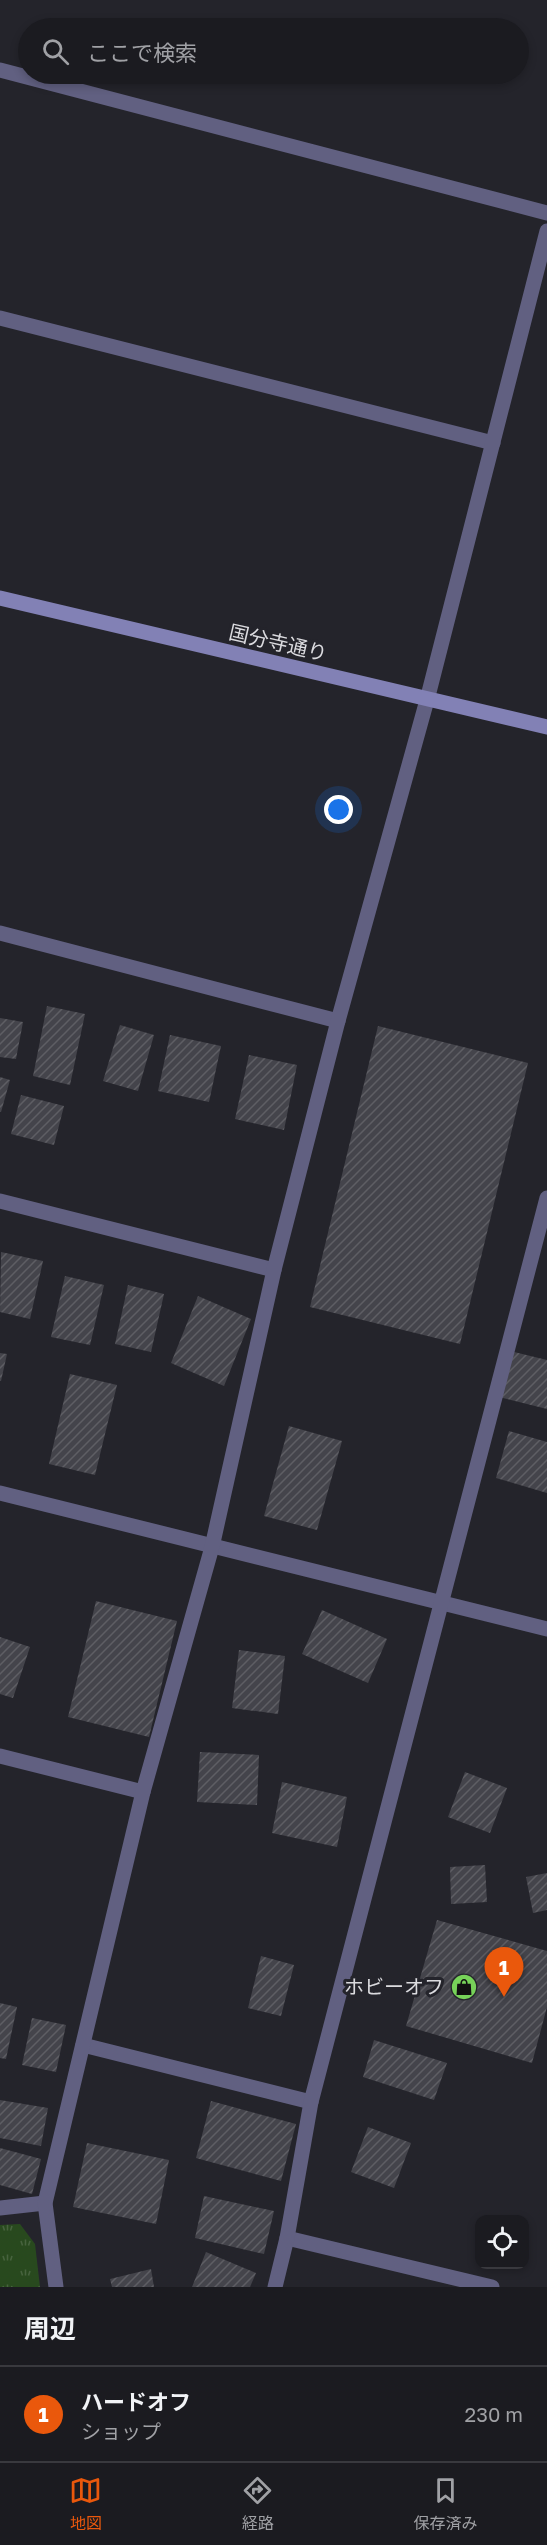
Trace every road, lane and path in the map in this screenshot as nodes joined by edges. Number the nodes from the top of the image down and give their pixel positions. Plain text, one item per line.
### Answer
1 (0, 70) edge
2 (18, 75) edge
3 (54, 84) edge
4 (547, 213) edge
5 (547, 231) edge
6 (0, 318) edge
7 (493, 443) junction
8 (0, 598) edge
9 (426, 700) junction
10 (547, 727) edge
11 (0, 933) edge
12 (338, 1021) junction
13 (547, 1198) edge
14 (0, 1201) edge
15 (274, 1270) junction
16 (0, 1493) edge
17 (212, 1547) junction
18 (440, 1603) junction
19 (547, 1629) edge
20 (0, 1756) edge
21 (143, 1792) junction
22 (83, 2045) junction
23 (311, 2102) junction
24 (45, 2204) junction
25 (0, 2208) edge
26 (286, 2238) junction
27 (56, 2287) edge
28 (275, 2287) edge
29 (492, 2287) edge

1 - 2 street
3 - 4 street
5 - 7 street
6 - 7 street
7 - 9 street
8 - 9 street, 国分寺通り
9 - 10 street, 国分寺通り
9 - 12 street
11 - 12 street
12 - 15 street
13 - 18 street
14 - 15 street
15 - 17 street
16 - 17 street
17 - 18 street
17 - 21 street
18 - 19 street
18 - 23 street
20 - 21 street
21 - 22 street
22 - 23 street
22 - 24 street
23 - 26 street
24 - 25 street
24 - 27 street
26 - 28 street
26 - 29 street

